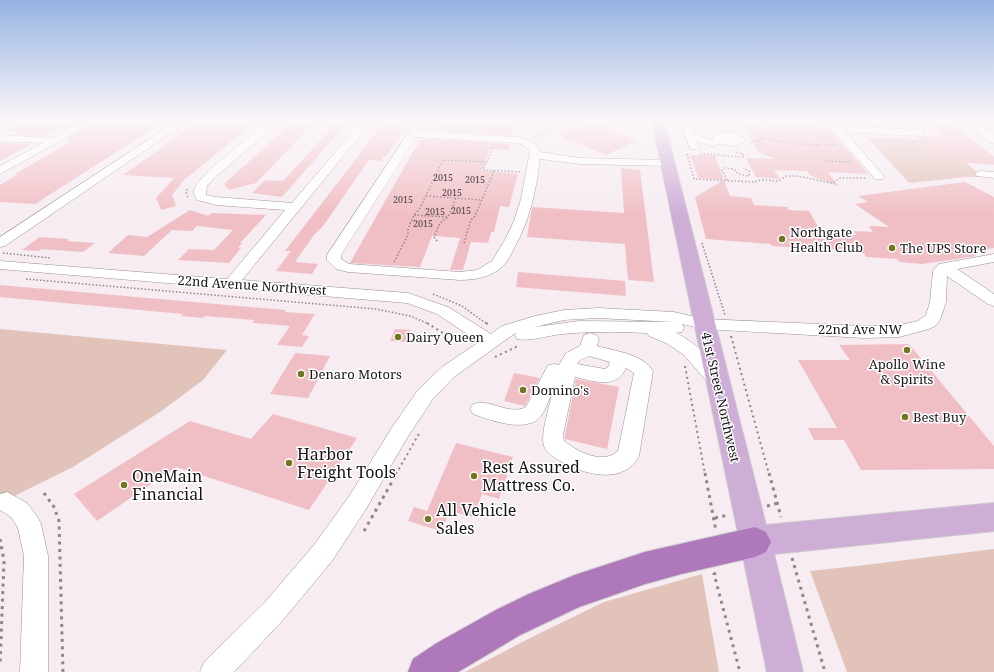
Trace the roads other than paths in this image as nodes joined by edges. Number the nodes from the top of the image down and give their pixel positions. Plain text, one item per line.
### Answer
1 (35, 152) edge
2 (136, 152) edge
3 (238, 152) edge
4 (341, 152) edge
5 (401, 152) edge
6 (665, 152) edge
7 (854, 152) edge
8 (534, 155) joint
9 (668, 163) junction
10 (0, 171) edge
11 (981, 174) dead end
12 (994, 174) edge
13 (879, 178) dead end
14 (295, 207) junction
15 (0, 243) edge
16 (994, 258) edge
17 (0, 264) edge
18 (944, 267) junction
19 (231, 283) junction
20 (994, 301) edge
21 (595, 320) junction
22 (716, 324) junction
23 (621, 327) junction
24 (588, 349) junction
25 (492, 350) junction
26 (619, 359) junction
27 (560, 370) junction
28 (717, 380) junction
29 (480, 409) dead end
30 (6, 502) dead end
31 (994, 517) edge
32 (770, 540) junction
33 (34, 672) edge
34 (214, 672) edge
35 (426, 672) edge
36 (785, 672) edge

1 - 10 street
2 - 15 street
3 - 14 street
4 - 14 street
5 - 8 street
6 - 9 main road, 41st Street Northwest
7 - 13 street
8 - 9 street
9 - 22 main road, 41st Street Northwest
11 - 12 street
14 - 19 street
16 - 18 street
17 - 19 street, 22nd Avenue Northwest
18 - 20 street
18 - 22 street, 22nd Ave NW
19 - 25 street, 22nd Avenue Northwest
21 - 22 street
21 - 23 street
21 - 24 street
21 - 25 street
22 - 23 street
22 - 28 main road, 41st Street Northwest
23 - 28 street
24 - 26 street
24 - 27 street
25 - 34 street
26 - 27 street
26 - 27 street
27 - 29 street
28 - 32 main road, 41st Street Northwest
30 - 33 street
31 - 32 main road
32 - 35 highway
32 - 36 main road, 41st Street Northwest

